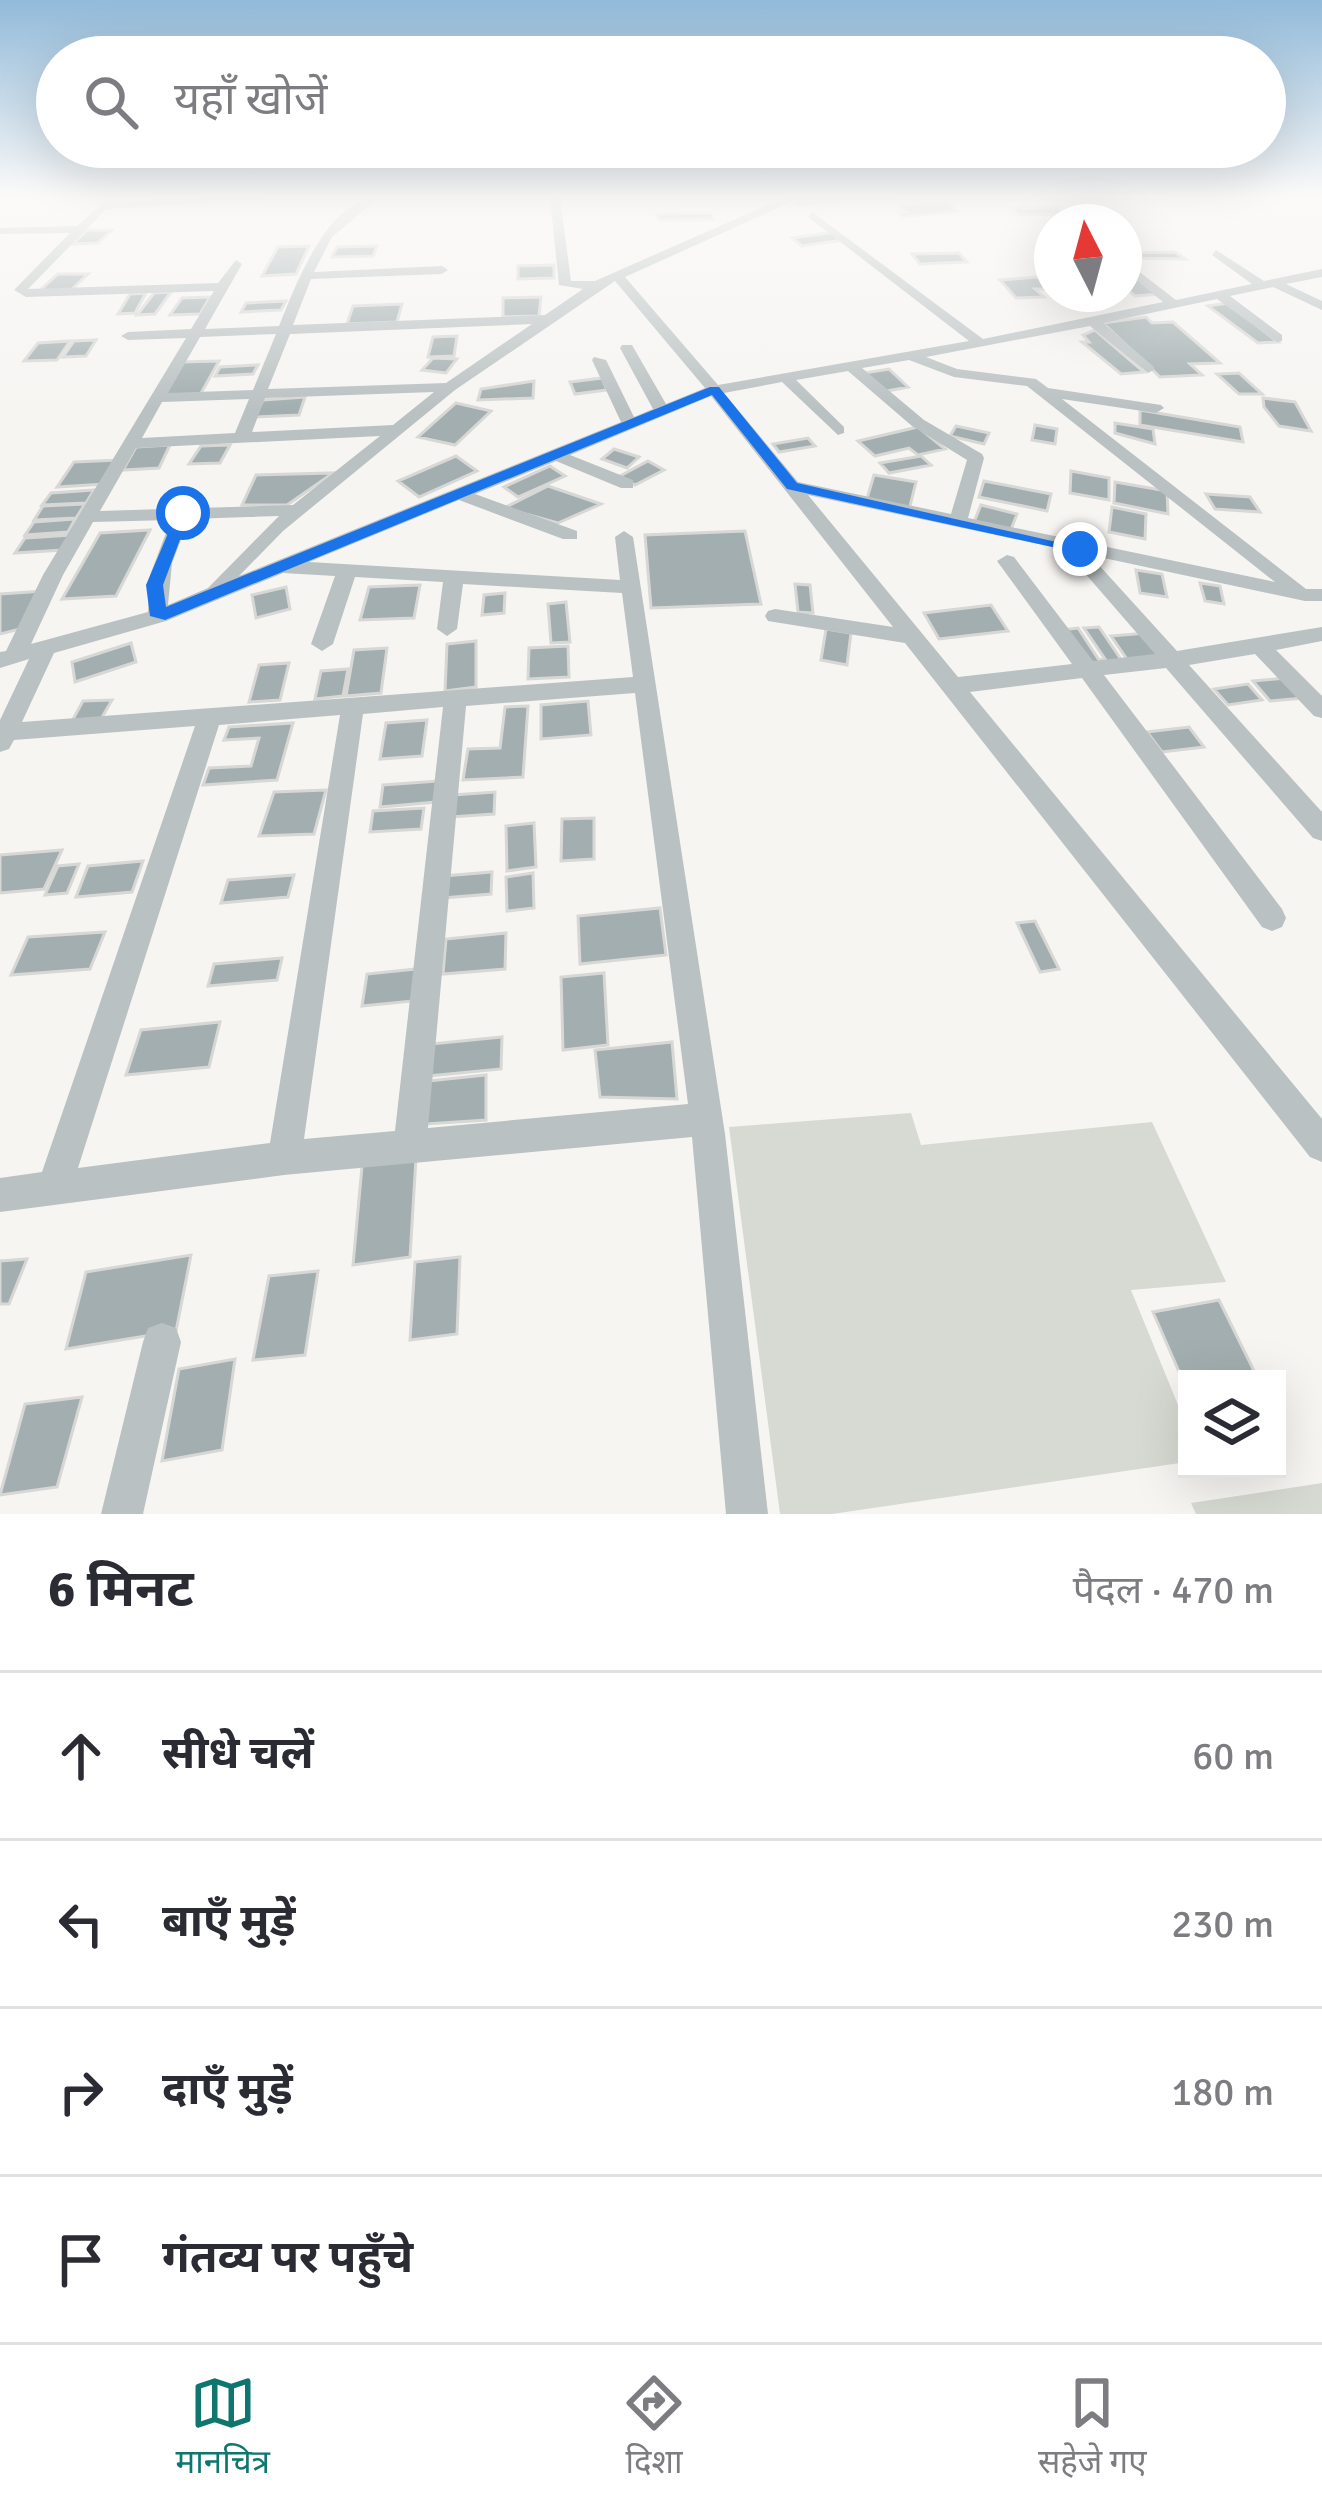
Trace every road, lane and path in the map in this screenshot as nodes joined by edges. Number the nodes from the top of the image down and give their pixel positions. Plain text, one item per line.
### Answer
1 (44, 269) edge
2 (232, 269) edge
3 (310, 269) edge
4 (563, 269) edge
5 (634, 269) edge
6 (882, 269) edge
7 (1242, 269) edge
8 (442, 270) dead end
9 (1322, 273) edge
10 (306, 276) junction
11 (617, 276) junction
12 (1142, 279) edge
13 (1267, 284) junction
14 (597, 285) junction
15 (220, 287) junction
16 (1219, 294) junction
17 (1173, 304) junction
18 (1322, 306) edge
19 (1142, 311) edge
20 (1136, 312) edge
21 (551, 319) junction
22 (1094, 321) junction
23 (285, 329) junction
24 (193, 333) junction
25 (128, 336) dead end
26 (1277, 338) dead end
27 (981, 344) junction
28 (627, 348) dead end
29 (911, 356) junction
30 (599, 360) dead end
31 (851, 366) junction
32 (1148, 369) dead end
33 (784, 377) junction
34 (450, 387) junction
35 (714, 390) junction
36 (1043, 392) junction
37 (257, 395) junction
38 (155, 398) junction
39 (1156, 408) dead end
40 (661, 409) junction
41 (628, 421) junction
42 (397, 430) junction
43 (838, 430) dead end
44 (242, 436) junction
45 (130, 442) junction
46 (552, 453) junction
47 (627, 484) dead end
48 (792, 486) junction
49 (456, 493) junction
50 (298, 510) junction
51 (183, 513) junction
52 (89, 517) junction
53 (957, 523) junction
54 (570, 535) dead end
55 (624, 537) dead end
56 (1007, 561) dead end
57 (280, 567) junction
58 (1090, 567) dead end
59 (347, 571) junction
60 (454, 577) junction
61 (631, 587) junction
62 (208, 596) junction
63 (1316, 600) edge
64 (159, 616) junction
65 (775, 616) dead end
66 (447, 629) dead end
67 (1322, 634) edge
68 (913, 637) junction
69 (322, 644) dead end
70 (1260, 647) junction
71 (44, 650) junction
72 (7, 659) edge
73 (1173, 660) junction
74 (1085, 669) junction
75 (644, 684) junction
76 (952, 686) junction
77 (455, 698) junction
78 (353, 706) junction
79 (1322, 710) edge
80 (210, 716) junction
81 (3, 738) edge
82 (1322, 830) edge
83 (1272, 918) dead end
84 (706, 1119) junction
85 (410, 1145) junction
86 (1322, 1145) edge
87 (284, 1158) junction
88 (54, 1188) junction
89 (0, 1195) edge
90 (162, 1342) dead end
91 (122, 1514) edge
92 (747, 1514) edge

1 - 15 street
2 - 15 street
3 - 10 street
4 - 14 street
5 - 11 street
6 - 27 street
7 - 13 street
8 - 10 street
9 - 13 street
10 - 23 street
11 - 14 street
11 - 35 street
12 - 17 street
13 - 16 street
13 - 18 street
14 - 21 street
15 - 24 street
16 - 17 street
16 - 26 street
17 - 19 street
20 - 22 street
21 - 23 street
21 - 34 street
22 - 27 street
22 - 32 street
23 - 24 street
23 - 37 street
24 - 25 street
24 - 38 street
27 - 29 street
28 - 40 street
29 - 31 street
29 - 36 street
30 - 41 street
31 - 33 street
31 - 53 street
33 - 35 street
33 - 43 street
34 - 37 street
34 - 42 street
35 - 40 street
35 - 48 street
36 - 39 street
36 - 63 street
37 - 38 street
37 - 44 street
38 - 45 street
40 - 41 street
41 - 46 street
42 - 44 street
42 - 50 street
44 - 45 street
45 - 52 street
46 - 47 street
46 - 49 street
48 - 53 street
48 - 68 street
49 - 54 street
49 - 57 street
50 - 51 street
50 - 62 street
51 - 52 street
51 - 64 street
52 - 72 street
53 - 63 street
55 - 61 street
56 - 74 street
57 - 59 street
57 - 62 street
58 - 73 street
59 - 60 street
59 - 69 street
60 - 61 street
60 - 66 street
61 - 75 street
62 - 64 street
64 - 71 street
65 - 68 street
67 - 70 street
68 - 76 street
70 - 73 street
70 - 79 street
71 - 72 street
71 - 81 street
73 - 74 street
73 - 82 street
74 - 76 street
74 - 83 street
75 - 77 street
75 - 84 street
76 - 86 street
77 - 78 street
77 - 85 street
78 - 80 street
78 - 87 street
80 - 81 street
80 - 88 street
84 - 85 street
84 - 92 street
85 - 87 street
87 - 88 street
88 - 89 street
90 - 91 street

